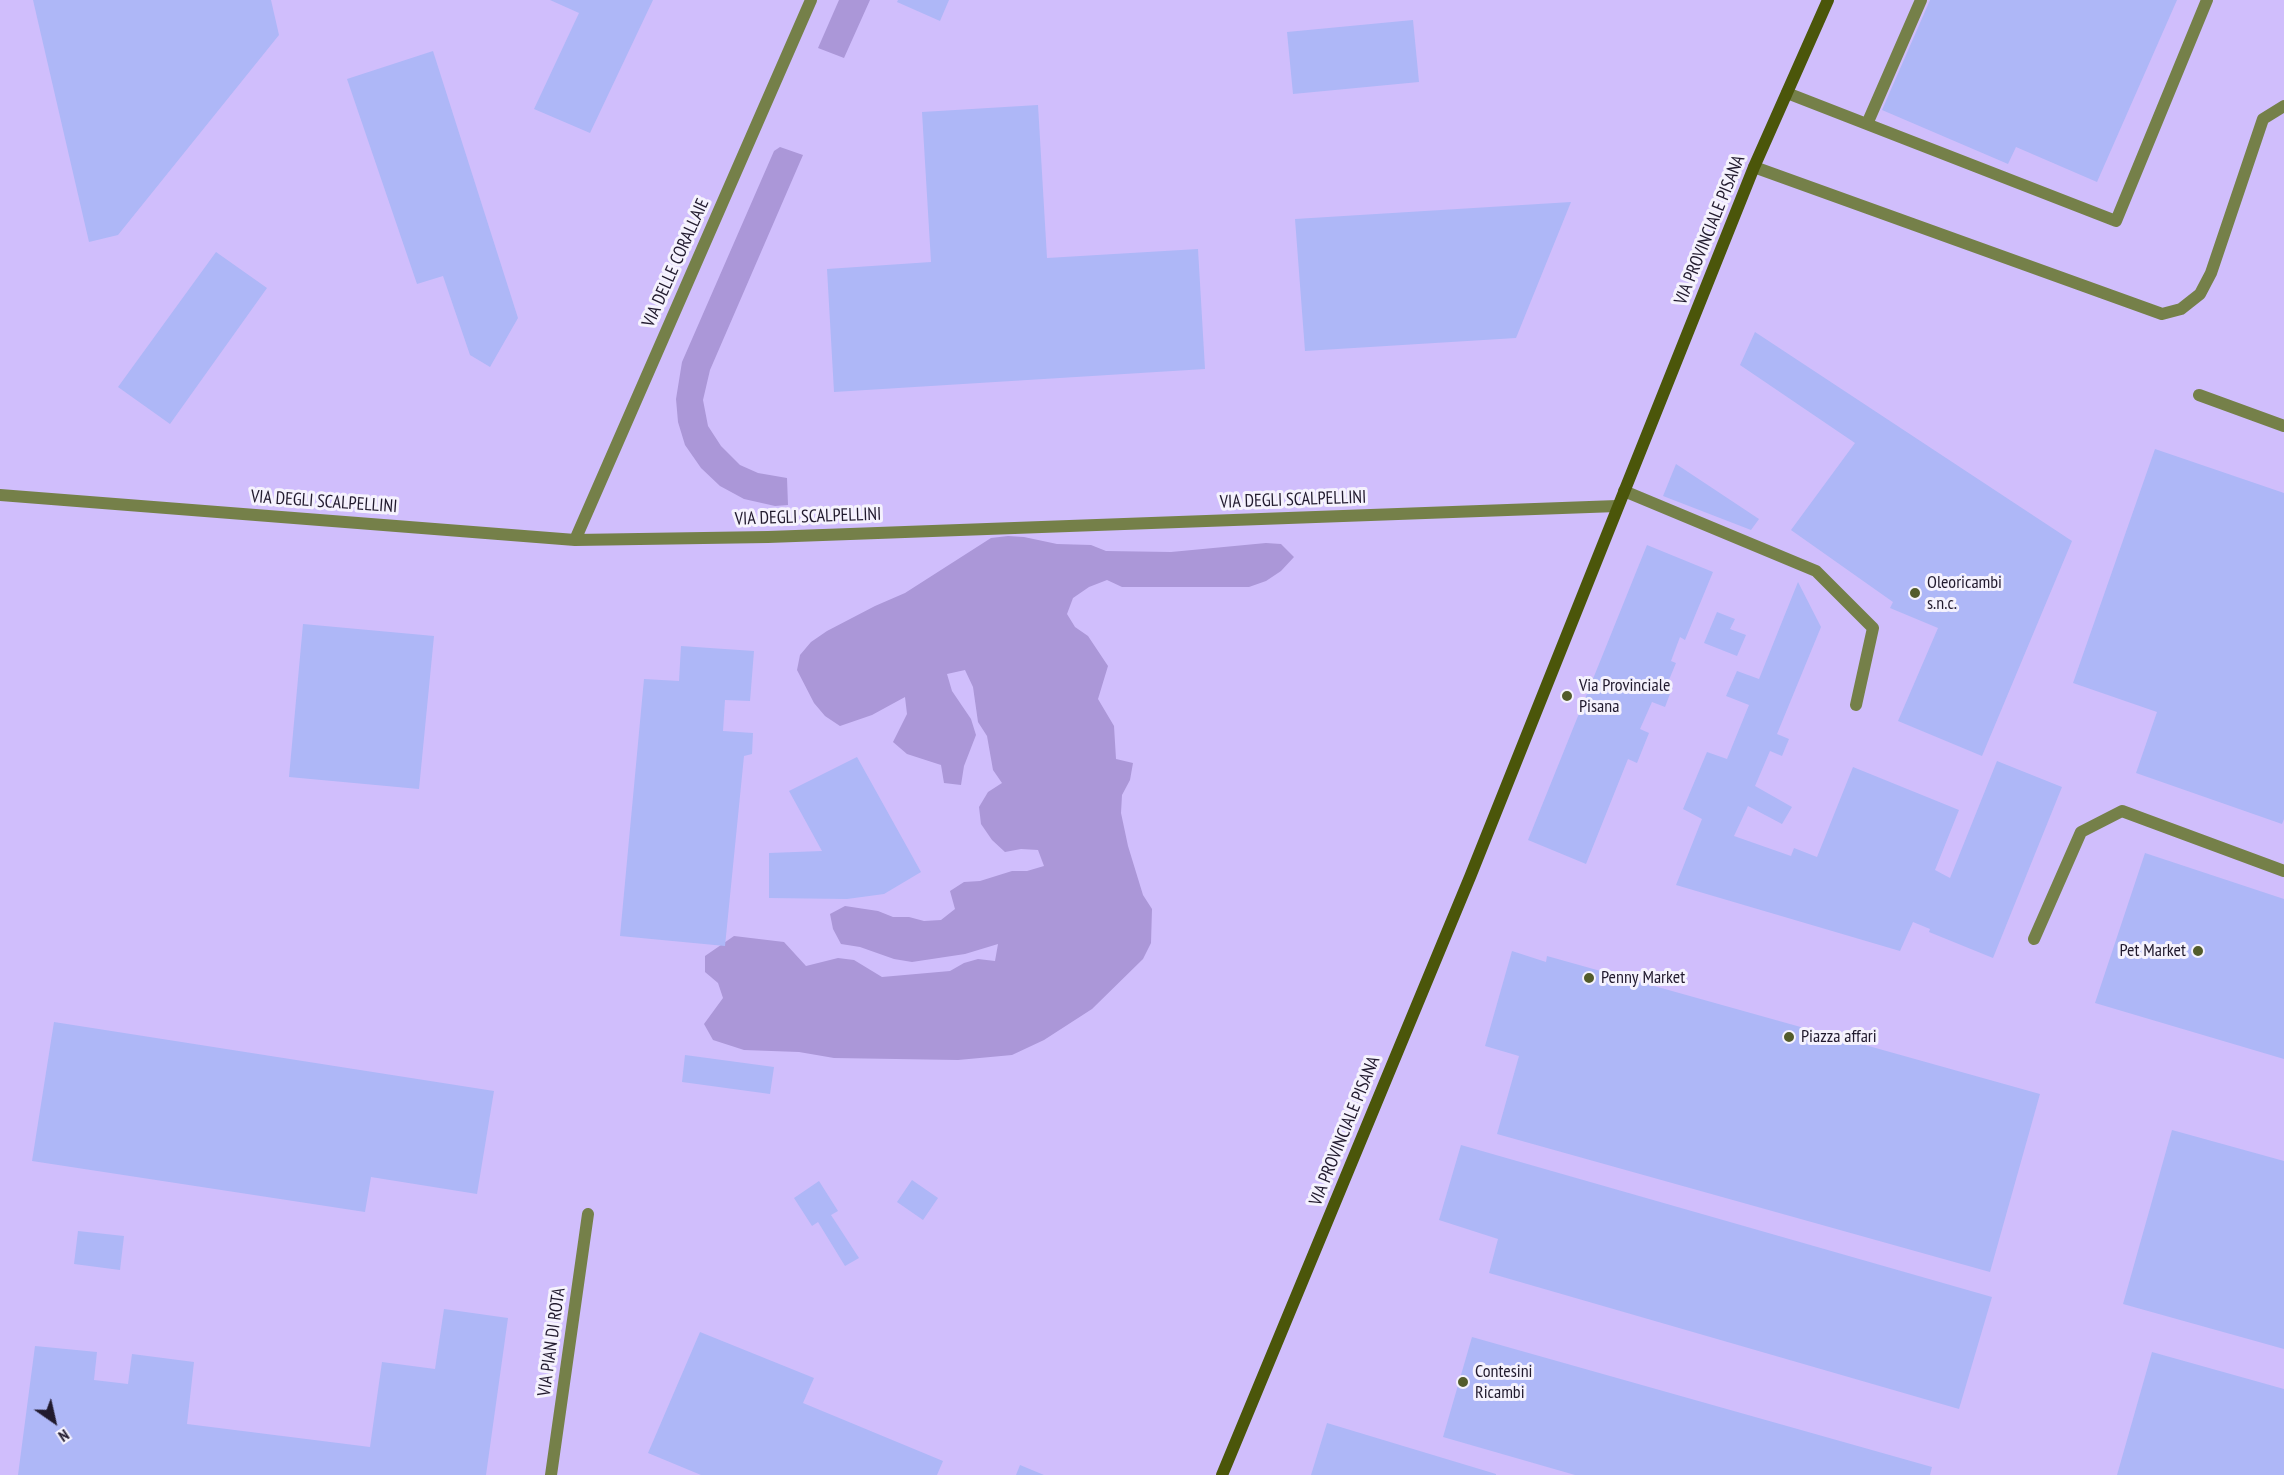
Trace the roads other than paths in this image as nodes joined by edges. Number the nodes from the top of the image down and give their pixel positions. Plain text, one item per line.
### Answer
1 (811, 0) edge
2 (1828, 0) edge
3 (1921, 0) edge
4 (2207, 0) edge
5 (1787, 93) junction
6 (2284, 106) edge
7 (1867, 124) junction
8 (1754, 167) junction
9 (2199, 395) dead end
10 (2284, 426) edge
11 (1624, 491) junction
12 (0, 495) edge
13 (1617, 506) junction
14 (575, 540) junction
15 (1856, 705) dead end
16 (2284, 871) edge
17 (2034, 939) dead end
18 (588, 1214) dead end
19 (551, 1475) edge
20 (1222, 1475) edge

1 - 14 street, VIA DELLE CORALLAIE
2 - 5 street, VIA PROVINCIALE PISANA
3 - 7 street
4 - 7 street
5 - 7 street
5 - 8 street, VIA PROVINCIALE PISANA
6 - 8 street
8 - 11 street, VIA PROVINCIALE PISANA
9 - 10 street
11 - 13 street, VIA PROVINCIALE PISANA
11 - 15 street
12 - 14 street, VIA DEGLI SCALPELLINI
13 - 14 street, VIA DEGLI SCALPELLINI
13 - 20 street, VIA PROVINCIALE PISANA
16 - 17 street
18 - 19 street, VIA PIAN DI ROTA

